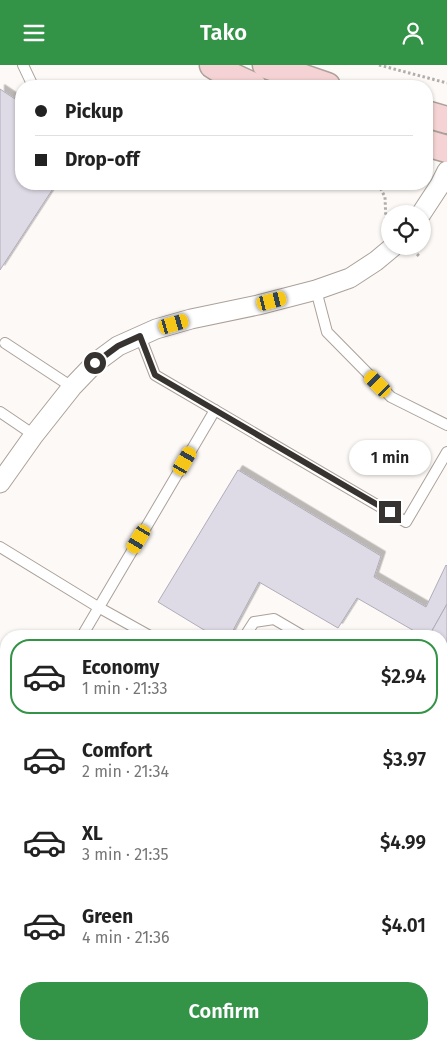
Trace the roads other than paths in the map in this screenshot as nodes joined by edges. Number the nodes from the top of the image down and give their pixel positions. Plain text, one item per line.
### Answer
1 (23, 65) edge
2 (213, 65) edge
3 (266, 65) edge
4 (30, 80) edge
5 (240, 80) edge
6 (310, 80) edge
7 (433, 116) edge
8 (447, 120) edge
9 (433, 145) edge
10 (447, 149) edge
11 (447, 171) edge
12 (427, 205) edge
13 (383, 255) edge
14 (316, 290) junction
15 (140, 336) junction
16 (5, 343) dead end
17 (72, 387) junction
18 (214, 411) junction
19 (0, 413) edge
20 (447, 425) edge
21 (34, 435) junction
22 (447, 452) edge
23 (0, 483) edge
24 (0, 547) edge
25 (98, 607) junction
26 (85, 630) edge
27 (139, 630) edge
28 (249, 630) edge
29 (293, 630) edge

1 - 4 lane
2 - 5 street
3 - 6 street
7 - 8 street
9 - 10 street
11 - 12 street
13 - 14 street
14 - 15 street
14 - 20 lane
15 - 17 street
15 - 18 lane
16 - 17 lane
17 - 21 street
18 - 22 lane
18 - 25 lane
19 - 21 lane
21 - 23 street
24 - 25 lane
25 - 26 lane
25 - 27 lane
28 - 29 lane

